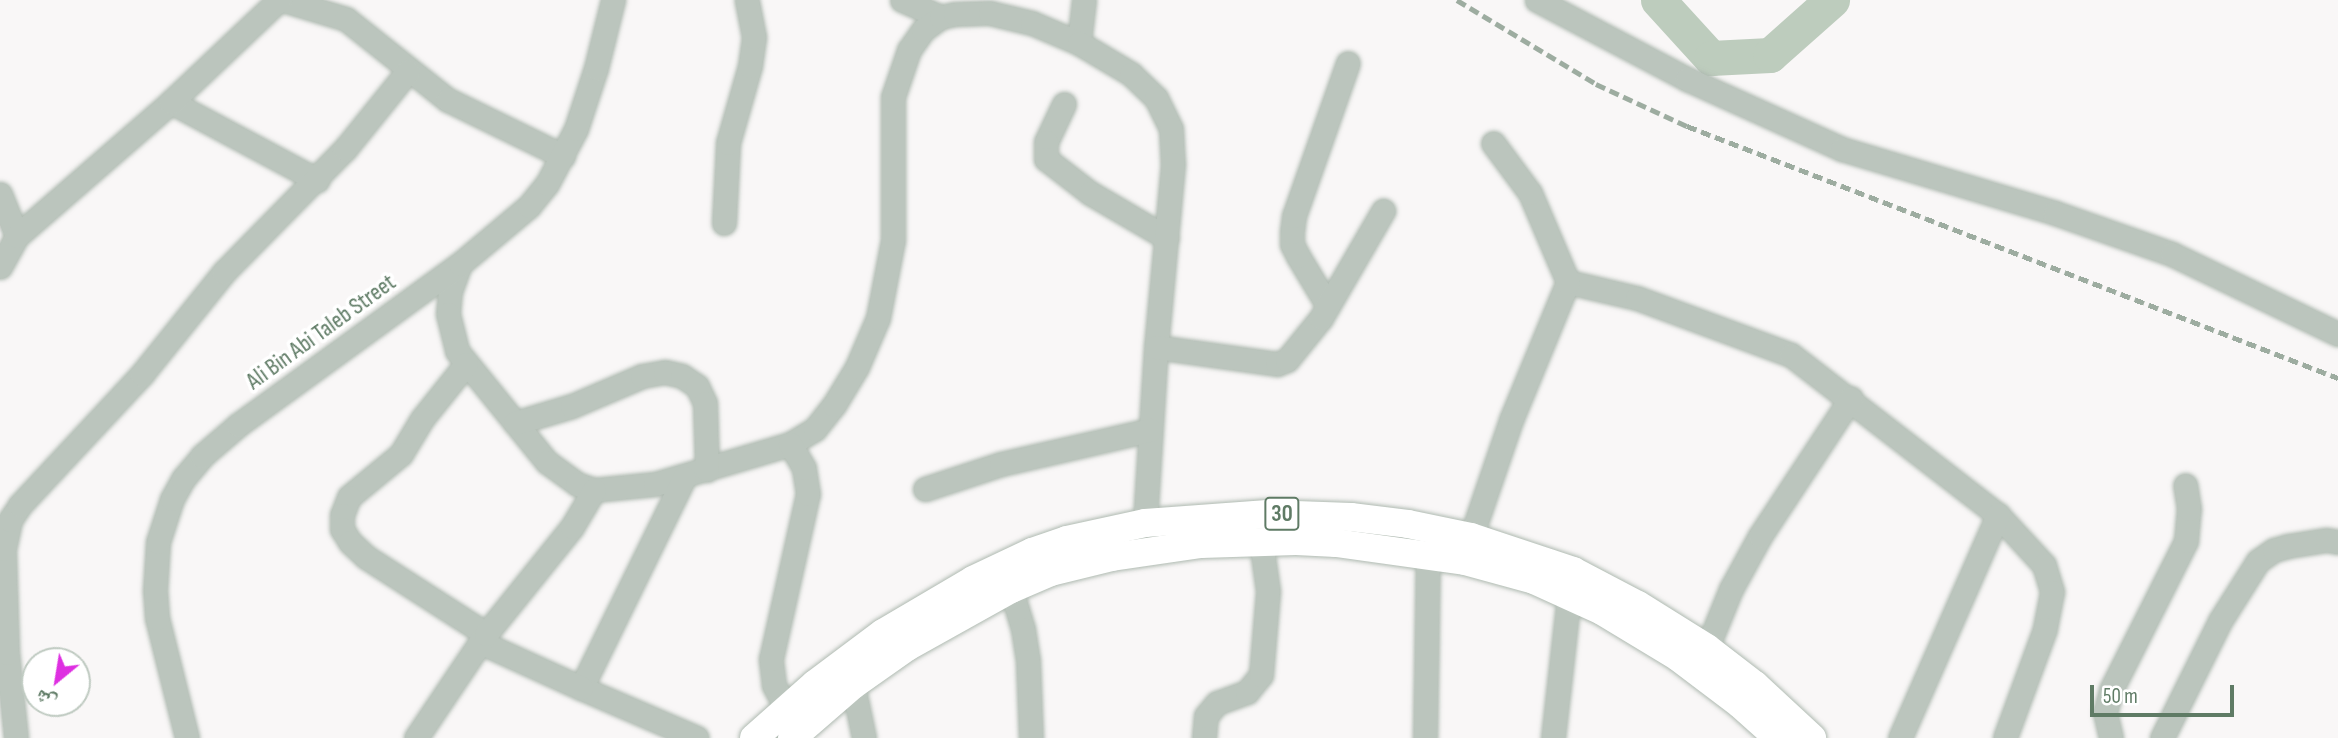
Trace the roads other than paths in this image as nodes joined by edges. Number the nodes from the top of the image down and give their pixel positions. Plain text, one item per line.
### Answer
1 (281, 0) edge
2 (613, 0) edge
3 (747, 0) edge
4 (902, 0) edge
5 (1084, 0) edge
6 (1537, 0) edge
7 (941, 18) junction
8 (1079, 43) junction
9 (1348, 63) dead end
10 (408, 71) junction
11 (170, 102) junction
12 (1064, 104) dead end
13 (1493, 143) dead end
14 (563, 156) junction
15 (317, 180) junction
16 (0, 194) edge
17 (1383, 211) dead end
18 (724, 223) dead end
19 (17, 236) junction
20 (1167, 238) junction
21 (460, 264) junction
22 (0, 267) edge
23 (1568, 282) junction
24 (1328, 306) junction
25 (2338, 334) edge
26 (1156, 347) junction
27 (466, 364) junction
28 (1851, 398) junction
29 (515, 422) junction
30 (1150, 430) junction
31 (790, 444) junction
32 (707, 470) junction
33 (684, 478) junction
34 (2185, 485) dead end
35 (925, 489) dead end
36 (594, 490) junction
37 (1998, 515) junction
38 (1145, 523) junction
39 (1471, 537) junction
40 (1261, 542) junction
41 (2338, 542) edge
42 (1109, 544) junction
43 (1428, 555) junction
44 (1011, 589) junction
45 (1569, 595) junction
46 (483, 638) junction
47 (1707, 648) junction
48 (853, 685) junction
49 (582, 688) junction
50 (786, 708) junction
51 (16, 738) edge
52 (187, 738) edge
53 (416, 738) edge
54 (697, 738) edge
55 (754, 738) edge
56 (792, 738) edge
57 (864, 738) edge
58 (1031, 738) edge
59 (1204, 738) edge
60 (1425, 738) edge
61 (1553, 738) edge
62 (1778, 738) edge
63 (1812, 738) edge
64 (1900, 738) edge
65 (2005, 738) edge
66 (2111, 738) edge
67 (2162, 738) edge

1 - 10 street
1 - 11 street
2 - 14 street, Ali Bin Abi Taleb Street
3 - 18 street
4 - 7 street
5 - 8 street
6 - 25 street
7 - 8 street
7 - 31 street
8 - 20 street
9 - 24 street
10 - 14 street
10 - 15 street
11 - 15 street
11 - 19 street
12 - 20 street
13 - 23 street
14 - 21 street, Ali Bin Abi Taleb Street
15 - 51 street
16 - 19 street
17 - 24 street
19 - 22 street
20 - 26 street
21 - 27 street
21 - 52 street, Ali Bin Abi Taleb Street
23 - 28 street
23 - 39 street
24 - 26 street
26 - 30 street
27 - 29 street
27 - 46 street
28 - 37 street
28 - 47 street
29 - 32 street
29 - 36 street
30 - 35 street
30 - 38 street
31 - 32 street
31 - 50 street
32 - 33 street
33 - 36 street
33 - 49 street
34 - 66 street
36 - 46 street
37 - 64 street
37 - 65 street
38 - 39 main road, 30
38 - 42 main road, 30
39 - 47 main road, 30
40 - 42 main road, 30
40 - 43 main road, 30
40 - 59 street
41 - 67 street
42 - 44 main road, 30
42 - 50 main road, 30
43 - 45 main road, 30
43 - 60 street
44 - 48 main road, 30
44 - 58 street
45 - 61 street
45 - 62 main road, 30
46 - 49 street
46 - 53 street
47 - 63 main road, 30
48 - 56 main road, 30
48 - 57 street
49 - 54 street
50 - 55 main road, 30

